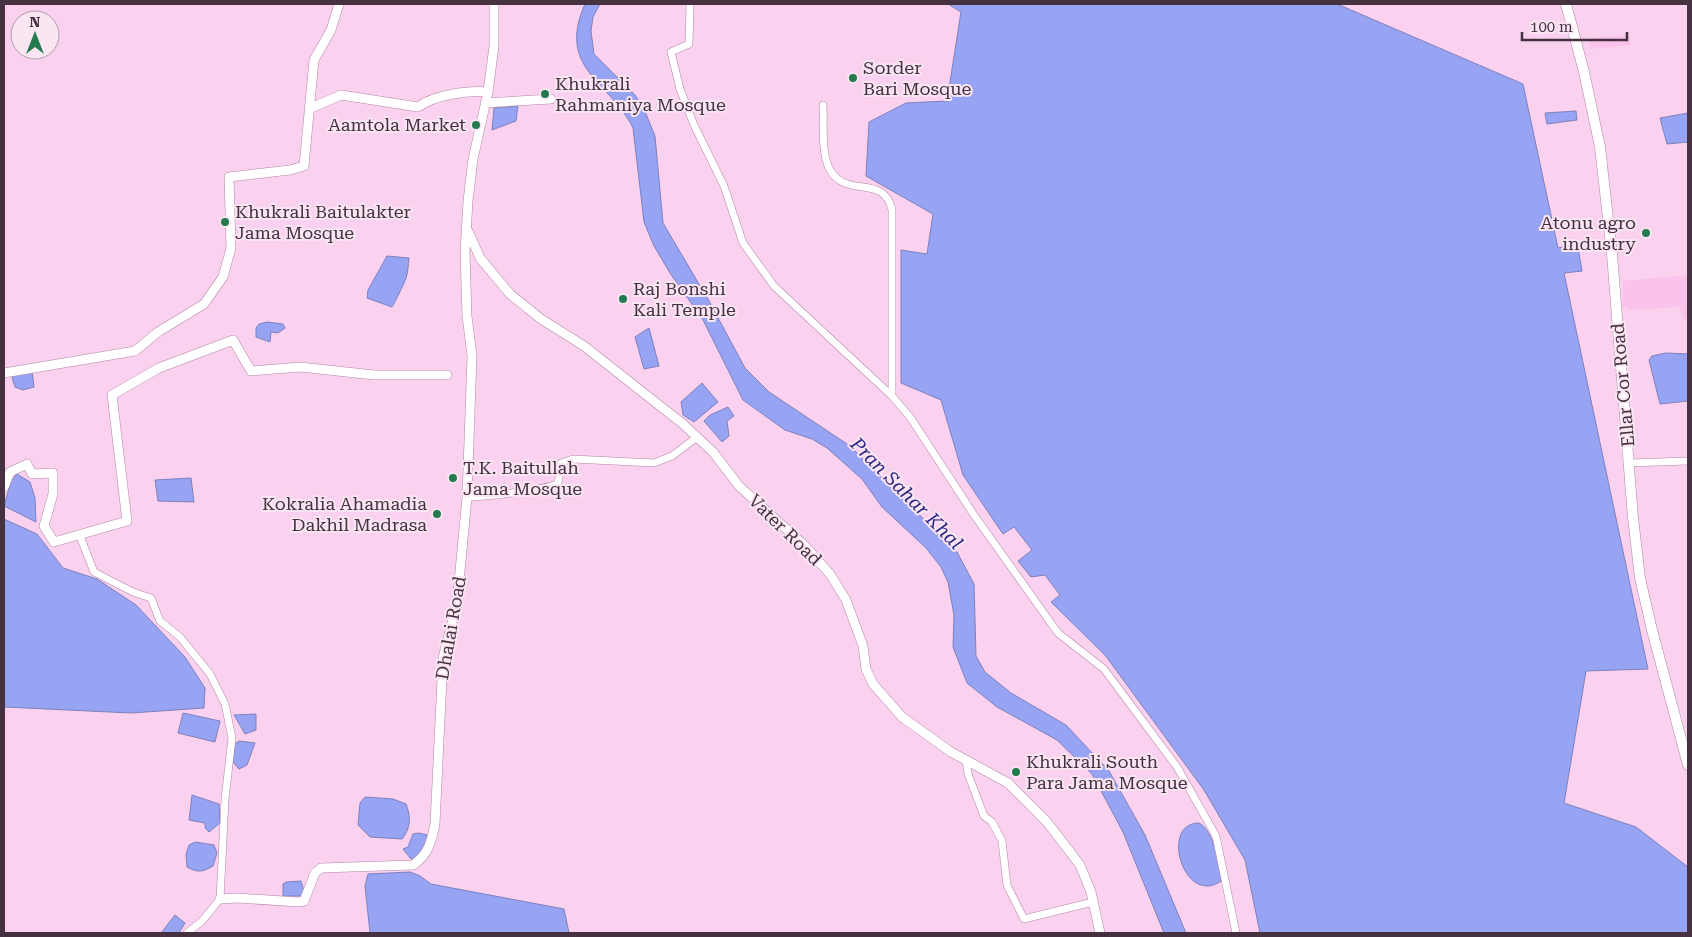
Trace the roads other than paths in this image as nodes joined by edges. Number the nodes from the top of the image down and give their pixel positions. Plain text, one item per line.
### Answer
1 (339, 4) edge
2 (494, 4) edge
3 (690, 4) edge
4 (1566, 4) edge
5 (488, 92) junction
6 (551, 100) dead end
7 (485, 103) junction
8 (823, 104) dead end
9 (311, 108) junction
10 (468, 231) junction
11 (4, 373) edge
12 (447, 375) dead end
13 (892, 396) junction
14 (697, 437) junction
15 (1688, 461) edge
16 (1629, 463) junction
17 (4, 487) edge
18 (466, 497) junction
19 (80, 536) junction
20 (1684, 737) edge
21 (966, 759) junction
22 (1688, 765) edge
23 (220, 899) junction
24 (1093, 902) junction
25 (187, 933) edge
26 (1100, 933) edge
27 (1236, 933) edge

1 - 9 street
2 - 5 street, Dhalai Road
3 - 13 street
4 - 16 main road, Ellar Cor Road
5 - 7 street, Dhalai Road
5 - 9 street
6 - 7 street
7 - 10 street, Dhalai Road
8 - 13 street
9 - 11 street
10 - 14 street, Vater Road
10 - 18 street, Dhalai Road
12 - 19 street
13 - 27 street
14 - 18 street
14 - 21 street, Vater Road
15 - 16 street
16 - 20 main road, Ellar Cor Road
17 - 19 street
18 - 23 street, Dhalai Road
19 - 23 street
20 - 22 main road, Ellar Cor Road
21 - 24 street, Vater Road
21 - 24 street
23 - 25 street
24 - 26 street, Vater Road

